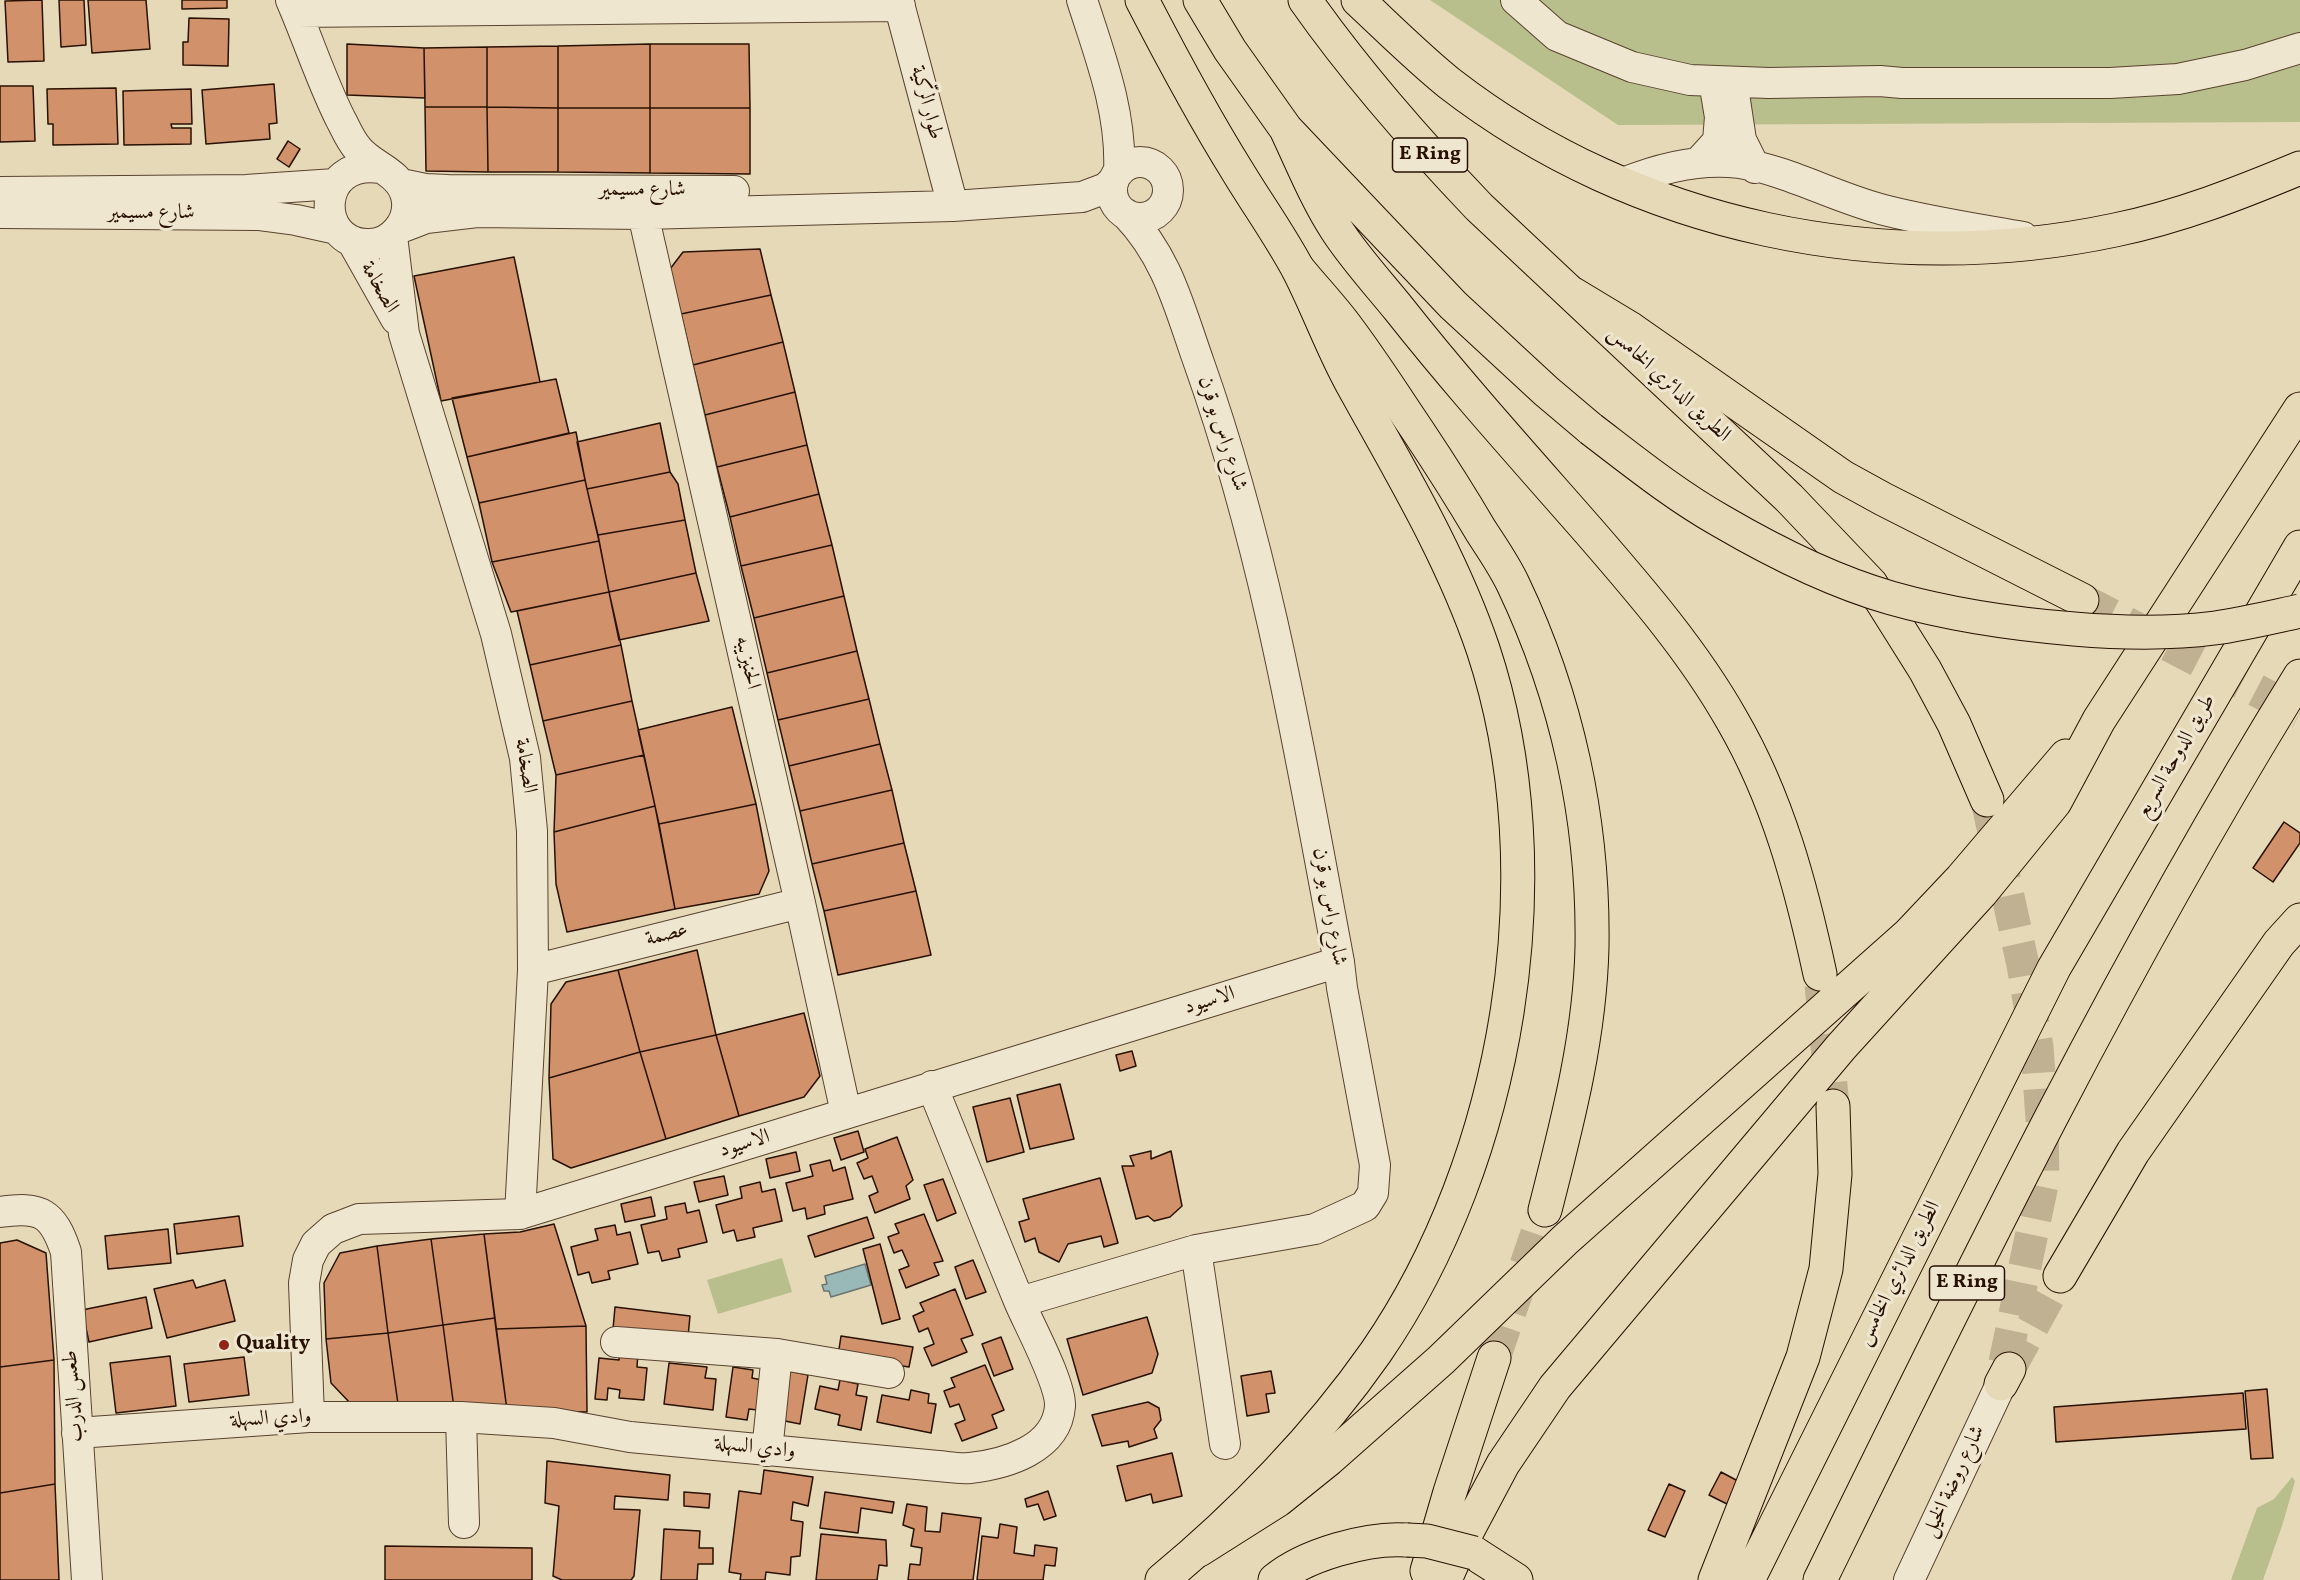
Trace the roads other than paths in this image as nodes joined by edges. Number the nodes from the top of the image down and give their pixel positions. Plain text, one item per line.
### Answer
1 (1082, 0) edge
2 (1142, 0) edge
3 (1200, 0) edge
4 (1305, 0) edge
5 (1358, 0) edge
6 (1516, 0) edge
7 (899, 3) edge
8 (654, 4) edge
9 (294, 6) edge
10 (2300, 48) edge
11 (1724, 81) junction
12 (325, 89) junction
13 (1286, 129) junction
14 (1698, 163) junction
15 (1755, 168) junction
16 (2300, 168) edge
17 (391, 176) junction
18 (339, 179) junction
19 (1623, 183) junction
20 (0, 192) edge
21 (1119, 192) junction
22 (503, 201) junction
23 (644, 202) junction
24 (953, 206) junction
25 (1162, 208) junction
26 (0, 213) edge
27 (396, 232) junction
28 (344, 235) junction
29 (2043, 242) junction
30 (1164, 264) junction
31 (1299, 270) junction
32 (1573, 294) junction
33 (404, 334) junction
34 (2300, 409) edge
35 (2300, 547) edge
36 (2082, 600) tunnel mouth
37 (2300, 611) edge
38 (2299, 679) edge
39 (2099, 720) junction
40 (1987, 800) tunnel mouth
41 (800, 903) junction
42 (2300, 920) edge
43 (1340, 962) junction
44 (2055, 969) joint
45 (533, 970) junction
46 (1820, 974) tunnel mouth
47 (932, 1086) junction
48 (1833, 1106) tunnel mouth
49 (846, 1113) junction
50 (1545, 1210) tunnel mouth
51 (0, 1212) edge
52 (520, 1214) junction
53 (1196, 1250) junction
54 (2060, 1275) tunnel mouth
55 (1020, 1302) junction
56 (616, 1342) dead end
57 (777, 1354) junction
58 (1494, 1358) tunnel mouth
59 (889, 1373) dead end
60 (2005, 1373) tunnel mouth
61 (309, 1417) junction
62 (461, 1417) junction
63 (77, 1432) junction
64 (1225, 1444) dead end
65 (767, 1451) junction
66 (464, 1523) dead end
67 (1199, 1550) junction
68 (87, 1580) edge
69 (1162, 1580) edge
70 (1275, 1580) edge
71 (1424, 1580) edge
72 (1445, 1580) edge
73 (1516, 1580) edge
74 (1715, 1580) edge
75 (1748, 1580) edge
76 (1820, 1580) edge
77 (1909, 1580) edge

1 - 21 street
2 - 31 main road
3 - 13 main road
4 - 32 main road, الطريق الدائري الخامس / E Ring
5 - 19 main road
6 - 11 street
7 - 8 street
7 - 24 street, طوار الرّكية
8 - 9 street
9 - 12 street
10 - 11 street
11 - 14 street
11 - 15 street
12 - 17 street
12 - 18 street
13 - 37 main road, bridge
13 - 46 main road
14 - 15 street
14 - 19 street
15 - 29 street
16 - 29 main road
17 - 18 street
17 - 22 street, شارع مسيمير
17 - 27 street
18 - 20 street, شارع مسيمير
18 - 28 street
19 - 29 main road
21 - 24 street, شارع مسيمير
21 - 25 street
21 - 25 street
21 - 30 street, شارع راس بو قرن
22 - 23 street, شارع مسيمير
22 - 27 street, شارع مسيمير
23 - 24 street, شارع مسيمير
23 - 41 street, الحنيزيبه
25 - 30 street, شارع راس بو قرن
26 - 28 street, شارع مسيمير
27 - 28 street
27 - 33 street, الصخامة
28 - 33 street, الصخامة
30 - 43 street, شارع راس بو قرن
31 - 50 main road
31 - 67 main road
32 - 36 main road
32 - 40 main road, الطريق الدائري الخامس
33 - 45 street, الصخامة
34 - 39 main road
35 - 44 main road, طريق الدوحة السريع
38 - 76 main road, E Ring
39 - 67 main road
39 - 72 main road
41 - 45 street, عصمة
41 - 49 street, الحنيزيبه
42 - 54 main road
43 - 47 street, الاسيود
43 - 53 street, شارع راس بو قرن
44 - 75 main road, الطريق الدائري الخامس
45 - 52 street, الصخامة
47 - 49 street, الاسيود
47 - 55 street, وادي السهلة
48 - 74 main road
49 - 52 street, الاسيود
51 - 63 street, طعس الدرب
52 - 61 street, الاسيود
53 - 55 street, شارع راس بو قرن
53 - 64 street
55 - 65 street, وادي السهلة
56 - 57 street
57 - 59 street
57 - 65 street
58 - 71 main road
60 - 77 street, شارع روضة الخيل
61 - 62 street, وادي السهلة
61 - 63 street, وادي السهلة
62 - 65 street, وادي السهلة
62 - 66 street
63 - 68 street, طعس الدرب
67 - 69 main road
70 - 73 main road, bridge

